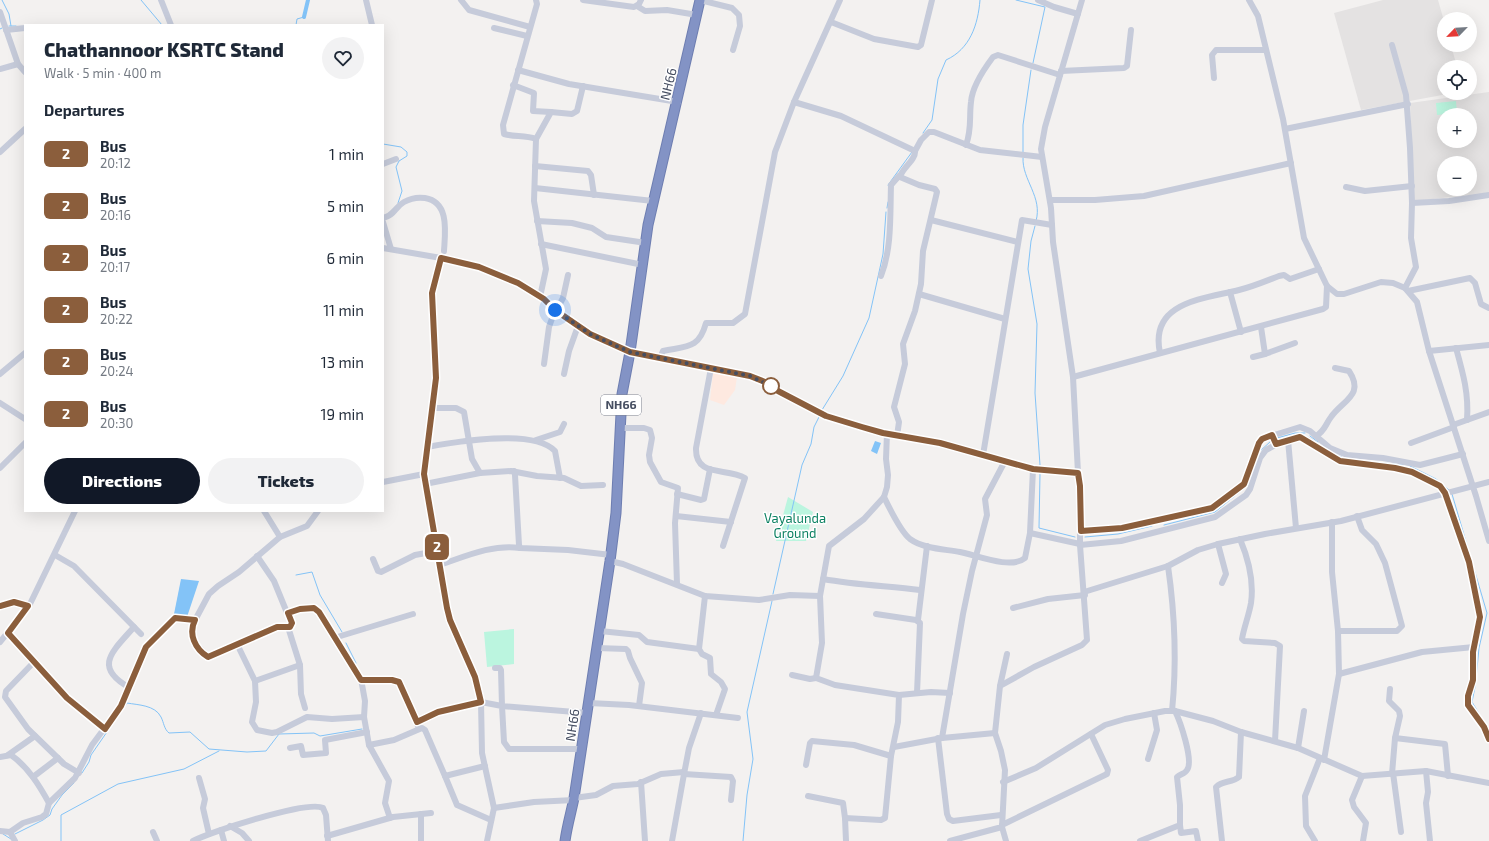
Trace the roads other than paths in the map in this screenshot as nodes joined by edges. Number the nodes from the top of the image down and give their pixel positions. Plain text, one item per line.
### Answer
1 (161, 0) edge
2 (366, 0) edge
3 (461, 0) edge
4 (536, 0) edge
5 (584, 0) edge
6 (641, 0) edge
7 (700, 0) edge
8 (840, 0) edge
9 (932, 0) edge
10 (1038, 0) edge
11 (1082, 0) edge
12 (1249, 0) edge
13 (1253, 0) edge
14 (637, 6) junction
15 (1254, 9) junction
16 (0, 12) edge
17 (1078, 14) junction
18 (697, 15) junction
19 (831, 22) junction
20 (171, 24) edge
21 (372, 24) edge
22 (530, 27) junction
23 (24, 28) edge
24 (494, 28) dead end
25 (6, 30) junction
26 (1130, 30) dead end
27 (527, 36) junction
28 (1392, 45) dead end
29 (733, 50) dead end
30 (1266, 50) junction
31 (18, 64) junction
32 (0, 69) edge
33 (518, 70) junction
34 (24, 71) edge
35 (1061, 73) junction
36 (1214, 78) dead end
37 (513, 85) junction
38 (583, 86) junction
39 (678, 102) junction
40 (794, 102) junction
41 (1408, 104) junction
42 (551, 112) junction
43 (1285, 129) junction
44 (24, 131) edge
45 (536, 139) junction
46 (966, 145) junction
47 (915, 150) junction
48 (0, 152) edge
49 (1042, 157) junction
50 (396, 159) dead end
51 (1291, 163) junction
52 (384, 164) edge
53 (535, 166) junction
54 (899, 176) junction
55 (1412, 186) junction
56 (1346, 187) dead end
57 (535, 188) junction
58 (594, 195) junction
59 (1489, 195) edge
60 (1050, 200) junction
61 (653, 202) junction
62 (1412, 203) junction
63 (384, 218) edge
64 (931, 220) junction
65 (537, 221) junction
66 (384, 225) edge
67 (1052, 225) junction
68 (1018, 242) junction
69 (646, 243) junction
70 (540, 244) junction
71 (384, 248) edge
72 (391, 249) junction
73 (444, 251) dead end
74 (441, 258) junction
75 (643, 264) junction
76 (1319, 269) junction
77 (568, 275) dead end
78 (882, 276) dead end
79 (1327, 286) junction
80 (1407, 289) junction
81 (1230, 292) junction
82 (919, 294) junction
83 (540, 297) junction
84 (1489, 308) edge
85 (556, 311) junction
86 (1005, 319) junction
87 (578, 326) junction
88 (1261, 327) junction
89 (1242, 332) junction
90 (1295, 343) dead end
91 (1489, 345) edge
92 (1456, 348) junction
93 (1429, 351) junction
94 (630, 352) junction
95 (1160, 353) junction
96 (1265, 354) junction
97 (24, 355) edge
98 (1253, 357) dead end
99 (660, 358) junction
100 (544, 364) dead end
101 (711, 368) junction
102 (1335, 368) dead end
103 (0, 374) edge
104 (564, 374) dead end
105 (1073, 377) junction
106 (0, 403) edge
107 (432, 408) junction
108 (1489, 412) edge
109 (24, 419) edge
110 (1467, 420) junction
111 (564, 424) dead end
112 (1453, 426) junction
113 (621, 428) junction
114 (887, 434) junction
115 (1307, 435) junction
116 (897, 436) junction
117 (1316, 436) junction
118 (470, 439) junction
119 (1274, 439) junction
120 (534, 440) junction
121 (1288, 440) junction
122 (1411, 443) dead end
123 (24, 444) edge
124 (427, 447) junction
125 (1463, 454) junction
126 (983, 455) junction
127 (1005, 461) junction
128 (0, 468) edge
129 (710, 469) junction
130 (1033, 469) junction
131 (514, 471) junction
132 (480, 473) junction
133 (1078, 473) junction
134 (424, 474) junction
135 (560, 478) junction
136 (384, 482) edge
137 (1489, 482) edge
138 (425, 484) junction
139 (603, 485) dead end
140 (1473, 486) junction
141 (1446, 493) junction
142 (677, 494) junction
143 (884, 497) junction
144 (75, 512) edge
145 (265, 512) edge
146 (317, 512) edge
147 (676, 516) junction
148 (1357, 516) junction
149 (731, 522) junction
150 (1157, 522) junction
151 (1332, 522) junction
152 (1296, 528) junction
153 (1081, 531) junction
154 (1159, 531) junction
155 (1030, 533) junction
156 (280, 537) junction
157 (1240, 539) junction
158 (1489, 541) edge
159 (1218, 544) junction
160 (1080, 545) junction
161 (723, 546) dead end
162 (927, 546) junction
163 (520, 548) junction
164 (437, 551) junction
165 (55, 555) junction
166 (257, 556) junction
167 (976, 556) junction
168 (611, 558) junction
169 (373, 559) dead end
170 (440, 565) junction
171 (1168, 566) junction
172 (823, 579) junction
173 (1222, 583) dead end
174 (677, 584) junction
175 (920, 590) junction
176 (1084, 593) junction
177 (705, 596) junction
178 (820, 596) junction
179 (0, 606) edge
180 (28, 606) junction
181 (1013, 608) dead end
182 (288, 613) junction
183 (413, 614) dead end
184 (876, 614) dead end
185 (195, 620) junction
186 (918, 620) junction
187 (134, 627) junction
188 (288, 627) junction
189 (600, 631) junction
190 (1338, 631) junction
191 (8, 633) junction
192 (141, 634) dead end
193 (334, 638) junction
194 (0, 642) edge
195 (237, 644) junction
196 (1474, 646) junction
197 (597, 648) junction
198 (699, 649) junction
199 (1007, 654) dead end
200 (34, 662) junction
201 (300, 665) junction
202 (495, 668) dead end
203 (1338, 674) junction
204 (792, 675) dead end
205 (816, 678) junction
206 (361, 680) junction
207 (255, 681) junction
208 (1000, 686) junction
209 (130, 688) junction
210 (1390, 689) dead end
211 (917, 693) junction
212 (950, 693) junction
213 (898, 694) junction
214 (481, 702) junction
215 (502, 706) junction
216 (639, 706) junction
217 (305, 708) dead end
218 (588, 708) junction
219 (1304, 710) dead end
220 (1174, 711) junction
221 (1154, 712) junction
222 (701, 713) junction
223 (716, 715) junction
224 (364, 717) junction
225 (738, 718) dead end
226 (417, 722) junction
227 (105, 729) junction
228 (420, 729) junction
229 (367, 732) junction
230 (1241, 732) junction
231 (995, 733) junction
232 (1091, 734) junction
233 (35, 736) junction
234 (940, 738) junction
235 (1395, 738) junction
236 (1489, 739) edge
237 (1274, 741) junction
238 (369, 745) junction
239 (894, 747) junction
240 (290, 748) dead end
241 (1298, 748) junction
242 (582, 750) junction
243 (8, 755) junction
244 (891, 756) junction
245 (0, 757) edge
246 (58, 758) junction
247 (1148, 759) dead end
248 (1322, 759) junction
249 (806, 765) dead end
250 (485, 766) junction
251 (1426, 771) junction
252 (79, 773) junction
253 (684, 773) junction
254 (1392, 774) junction
255 (445, 776) junction
256 (1362, 776) junction
257 (1448, 776) junction
258 (33, 777) junction
259 (200, 778) dead end
260 (641, 782) junction
261 (1003, 782) junction
262 (1489, 783) edge
263 (808, 796) dead end
264 (574, 799) junction
265 (731, 800) dead end
266 (49, 803) junction
267 (494, 808) junction
268 (431, 813) dead end
269 (421, 814) junction
270 (1001, 815) junction
271 (571, 816) junction
272 (390, 818) junction
273 (845, 818) junction
274 (491, 820) junction
275 (1180, 825) junction
276 (230, 826) junction
277 (1002, 826) junction
278 (221, 830) junction
279 (0, 831) edge
280 (10, 832) junction
281 (153, 832) dead end
282 (1401, 832) dead end
283 (209, 834) junction
284 (328, 839) edge
285 (1151, 839) edge
286 (958, 840) edge
287 (15, 841) edge
288 (157, 841) edge
289 (193, 841) edge
290 (224, 841) edge
291 (249, 841) edge
292 (421, 841) edge
293 (487, 841) edge
294 (565, 841) edge
295 (570, 841) edge
296 (645, 841) edge
297 (672, 841) edge
298 (846, 841) edge
299 (950, 841) edge
300 (1001, 841) edge
301 (1006, 841) edge
302 (1140, 841) edge
303 (1198, 841) edge
304 (1222, 841) edge
305 (1315, 841) edge
306 (1363, 841) edge
307 (1430, 841) edge

1 - 20 street
2 - 21 street
3 - 22 street
4 - 22 street
5 - 14 street
6 - 14 street
7 - 18 highway, NH66 / NH66
7 - 29 street
8 - 19 street
9 - 19 street
10 - 17 street
11 - 17 street
12 - 15 street
13 - 15 street
14 - 18 street
15 - 30 street
16 - 25 street
17 - 35 street
18 - 39 highway, NH66 / NH66
19 - 40 street
22 - 27 street
23 - 25 street
24 - 27 street
25 - 31 street
26 - 35 street
27 - 33 street
28 - 41 street
30 - 36 street
30 - 43 street
31 - 32 street
31 - 34 street
33 - 37 street
33 - 38 street
35 - 46 street
35 - 49 street
37 - 42 street
37 - 45 street
38 - 39 street
38 - 42 street
39 - 61 highway, NH66 / NH66
40 - 47 street
40 - 99 street
41 - 43 street
41 - 55 street
42 - 45 street
43 - 51 street
44 - 48 street
45 - 53 street
46 - 47 street
46 - 49 street
47 - 54 street
49 - 60 street
50 - 52 street
51 - 60 street
51 - 76 street
53 - 57 street
53 - 58 street
54 - 64 street
54 - 78 street
55 - 56 street
55 - 62 street
57 - 58 street
57 - 65 street
58 - 61 street
59 - 62 street
60 - 67 street
61 - 69 highway, NH66 / NH66
62 - 80 street
63 - 73 street
64 - 68 street
64 - 82 street
65 - 69 street
65 - 70 street
66 - 72 street
67 - 68 street
67 - 105 street
68 - 86 street
69 - 75 highway, NH66 / NH66
70 - 75 street
70 - 83 street
71 - 72 street
72 - 74 street
74 - 83 street
74 - 107 street
75 - 94 highway, NH66 / NH66
76 - 79 street
76 - 81 street
77 - 85 street
79 - 80 street
79 - 88 street
80 - 84 street
80 - 93 street
81 - 89 street
81 - 95 street
82 - 86 street
82 - 116 street
83 - 85 street
85 - 87 street
85 - 100 street
86 - 126 street
87 - 94 street
87 - 104 street
88 - 89 street
88 - 96 street
89 - 95 street
90 - 96 street
91 - 92 street
92 - 93 street
92 - 110 street
93 - 112 street
94 - 99 street
94 - 113 highway, NH66 / NH66
95 - 105 street
96 - 98 street
97 - 103 street
99 - 101 street
101 - 114 street
101 - 129 street
102 - 117 street
105 - 133 street
106 - 109 street
107 - 118 street
107 - 124 street
108 - 110 street
110 - 112 street
111 - 120 street
112 - 122 street
112 - 125 street
113 - 142 street
113 - 168 highway, NH66 / NH66
114 - 116 street
114 - 143 street
115 - 117 street
115 - 119 street
115 - 121 street
115 - 141 street
116 - 126 street
117 - 125 street
118 - 120 street
118 - 124 street
118 - 132 street
119 - 121 street
119 - 150 street
119 - 154 street
120 - 135 street
121 - 152 street
123 - 128 street
124 - 134 street
125 - 140 street
126 - 127 street
127 - 130 street
127 - 167 street
129 - 142 street
129 - 149 street
130 - 133 street
130 - 155 street
131 - 132 street
131 - 135 street
131 - 163 street
132 - 138 street
133 - 153 street
134 - 136 street
134 - 138 street
135 - 139 street
137 - 140 street
138 - 164 street
140 - 141 street
140 - 158 street
141 - 148 street
141 - 196 street
142 - 147 street
143 - 162 street
143 - 172 street
144 - 165 street
145 - 156 street
146 - 156 street
147 - 149 street
147 - 174 street
148 - 151 street
148 - 190 street
149 - 161 street
150 - 153 street
150 - 154 street
151 - 152 street
151 - 190 street
152 - 157 street
153 - 160 street
154 - 160 street
155 - 160 street
155 - 167 street
156 - 166 street
157 - 159 street
157 - 237 street
159 - 171 street
159 - 173 street
160 - 176 street
162 - 167 street
162 - 175 street
163 - 168 street
163 - 170 street
164 - 169 street
164 - 170 street
165 - 180 street
165 - 187 street
166 - 182 street
166 - 185 street
167 - 212 street
168 - 174 street
168 - 189 highway, NH66 / NH66
170 - 214 street
171 - 176 street
171 - 220 street
172 - 175 street
172 - 178 street
174 - 177 street
175 - 186 street
176 - 181 street
176 - 208 street
177 - 178 street
177 - 198 street
178 - 205 street
179 - 180 street
180 - 191 street
182 - 188 street
182 - 193 street
183 - 193 street
184 - 186 street
185 - 195 street
185 - 209 street
186 - 211 street
187 - 192 street
187 - 209 street
188 - 195 street
188 - 201 street
189 - 197 highway, NH66 / NH66
189 - 198 street
190 - 203 street
191 - 194 street
191 - 200 street
193 - 206 street
195 - 207 street
196 - 203 street
196 - 236 street
197 - 216 street
197 - 218 highway, NH66 / NH66
198 - 223 street
199 - 208 street
200 - 227 street
200 - 233 street
201 - 207 street
201 - 217 street
202 - 215 street
203 - 248 street
204 - 205 street
205 - 213 street
206 - 224 street
206 - 226 street
207 - 224 street
208 - 231 street
209 - 227 street
210 - 235 street
211 - 212 street
211 - 213 street
212 - 234 street
213 - 239 street
214 - 215 street
214 - 226 street
214 - 250 street
215 - 218 street
215 - 242 street
216 - 218 street
216 - 222 street
218 - 242 highway, NH66 / NH66
219 - 241 street
220 - 221 street
220 - 230 street
220 - 275 street
221 - 232 street
221 - 247 street
222 - 223 street
222 - 253 street
223 - 225 street
224 - 229 street
226 - 228 street
227 - 252 street
228 - 238 street
228 - 255 street
229 - 238 street
229 - 240 street
230 - 237 street
230 - 304 street
231 - 234 street
231 - 261 street
232 - 261 street
232 - 277 street
233 - 243 street
233 - 246 street
234 - 239 street
234 - 270 street
235 - 254 street
235 - 257 street
237 - 241 street
238 - 272 street
239 - 244 street
241 - 248 street
242 - 264 highway, NH66 / NH66
243 - 245 street
243 - 258 street
244 - 249 street
244 - 273 street
246 - 252 street
246 - 258 street
248 - 256 street
248 - 305 street
250 - 255 street
250 - 267 street
251 - 254 street
251 - 257 street
251 - 307 street
252 - 266 street
253 - 260 street
253 - 265 street
253 - 297 street
254 - 256 street
254 - 282 street
255 - 274 street
256 - 306 street
257 - 262 street
258 - 266 street
259 - 283 street
260 - 264 street
260 - 296 street
261 - 270 street
263 - 273 street
264 - 267 street
264 - 271 highway, NH66 / NH66
266 - 280 street
267 - 274 street
268 - 269 street
269 - 272 street
269 - 292 street
270 - 277 street
271 - 294 highway, NH66
271 - 295 highway, NH66
272 - 284 street
273 - 298 street
274 - 293 street
275 - 285 street
275 - 303 street
276 - 278 street
276 - 284 street
276 - 291 street
277 - 286 street
277 - 300 street
277 - 301 street
278 - 283 street
278 - 290 street
279 - 280 street
280 - 287 street
281 - 288 street
283 - 289 street
285 - 302 street
286 - 299 street

